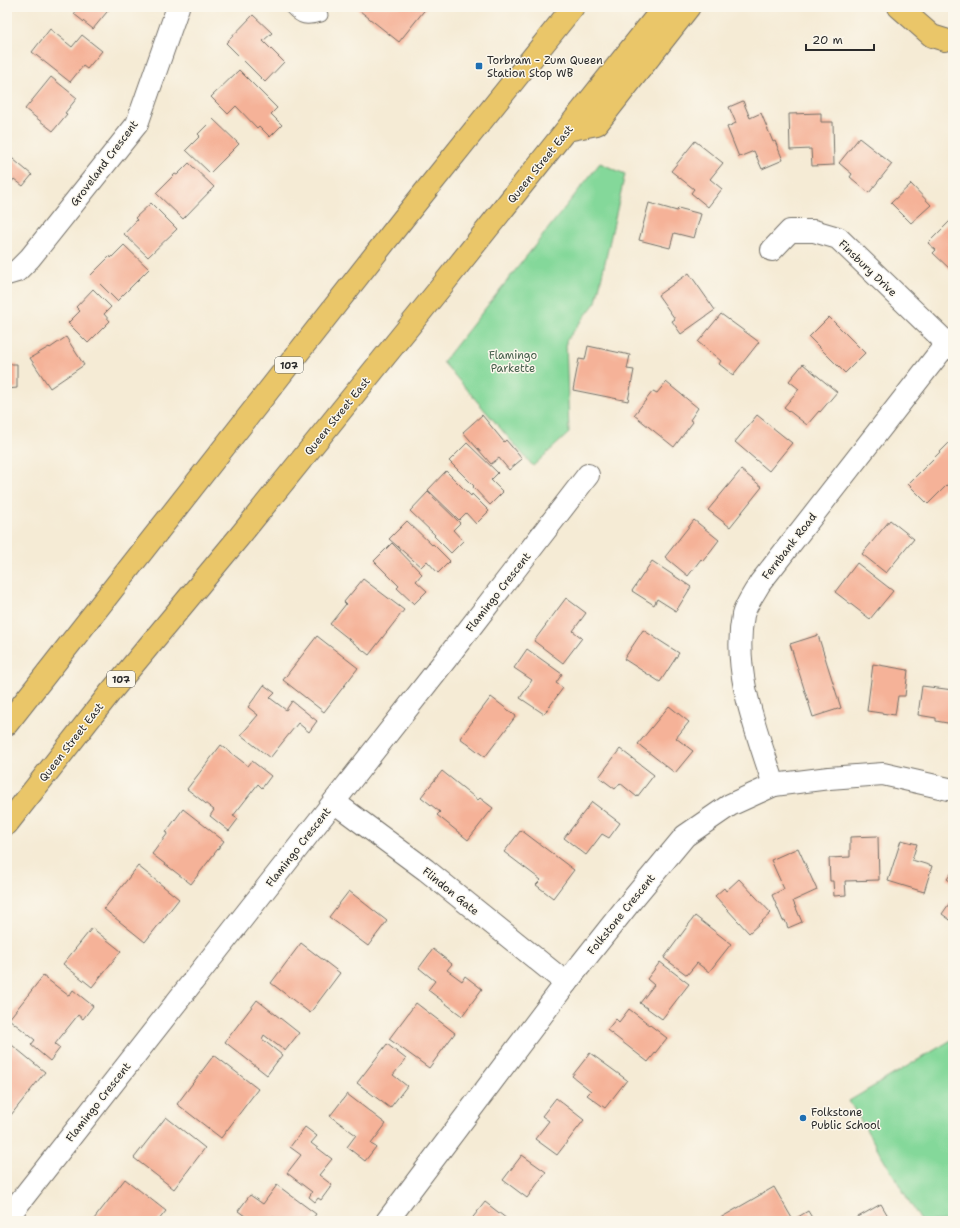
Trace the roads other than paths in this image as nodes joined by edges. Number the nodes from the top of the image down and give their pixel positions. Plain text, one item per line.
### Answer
1 (178, 7) edge
2 (292, 7) edge
3 (311, 7) edge
4 (573, 7) edge
5 (664, 7) edge
6 (689, 7) edge
7 (899, 7) edge
8 (945, 40) dead end
9 (567, 130) junction
10 (772, 250) dead end
11 (7, 274) edge
12 (950, 346) edge
13 (588, 475) dead end
14 (7, 724) edge
15 (774, 785) junction
16 (953, 790) edge
17 (334, 802) junction
18 (7, 824) edge
19 (566, 983) junction
20 (7, 1218) edge
21 (387, 1221) edge

1 - 11 street, Groveland Crescent
2 - 3 lane
4 - 14 main road, 107
5 - 9 main road, Queen Street East / 107
6 - 9 main road
7 - 8 main road
9 - 18 main road, Queen Street East / 107
10 - 12 street, Finsbury Drive
12 - 15 street, Fernbank Road
13 - 17 street, Flamingo Crescent
15 - 16 street, Folkstone Crescent
15 - 19 street, Folkstone Crescent
17 - 19 street, Flindon Gate
17 - 20 street, Flamingo Crescent
19 - 21 street, Folkstone Crescent

